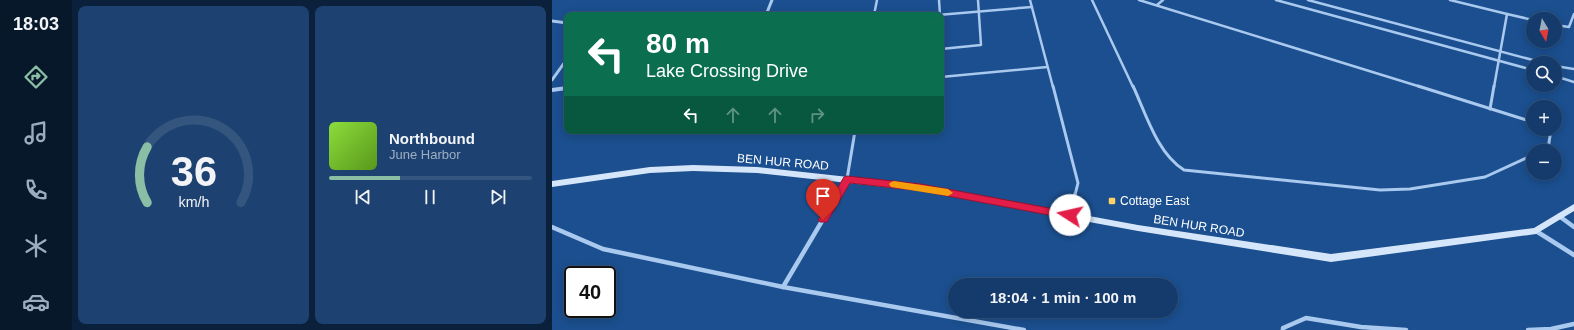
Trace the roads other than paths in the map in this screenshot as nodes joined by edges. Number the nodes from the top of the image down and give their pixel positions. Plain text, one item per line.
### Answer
1 (772, 0) edge
2 (877, 0) edge
3 (939, 0) edge
4 (978, 0) edge
5 (1030, 0) edge
6 (1092, 0) edge
7 (1139, 0) edge
8 (1163, 0) edge
9 (1276, 0) edge
10 (1308, 0) edge
11 (1450, 0) edge
12 (1156, 5) junction
13 (1032, 7) junction
14 (767, 12) edge
15 (875, 12) edge
16 (939, 12) edge
17 (980, 12) junction
18 (1507, 14) junction
19 (1574, 14) edge
20 (944, 15) edge
21 (1526, 18) edge
22 (552, 21) edge
23 (564, 23) edge
24 (1562, 26) edge
25 (944, 49) edge
26 (1501, 52) junction
27 (1526, 58) edge
28 (1498, 61) junction
29 (564, 63) edge
30 (1047, 67) junction
31 (1562, 67) edge
32 (1526, 68) edge
33 (1574, 69) edge
34 (944, 77) edge
35 (1562, 78) edge
36 (552, 80) edge
37 (1574, 82) edge
38 (564, 88) edge
39 (552, 90) edge
40 (1490, 109) junction
41 (1526, 120) edge
42 (854, 134) edge
43 (1526, 158) edge
44 (847, 179) junction
45 (552, 184) edge
46 (1574, 207) edge
47 (1070, 215) junction
48 (1559, 216) junction
49 (552, 227) edge
50 (1574, 227) edge
51 (1536, 231) junction
52 (1574, 255) edge
53 (783, 287) junction
54 (1574, 324) edge
55 (1024, 330) edge
56 (1283, 330) edge
57 (1406, 330) edge
58 (1528, 330) edge

1 - 14 street
2 - 15 lane
3 - 16 lane
4 - 17 lane
5 - 13 lane
6 - 43 lane
7 - 12 lane
8 - 12 lane
9 - 28 lane
10 - 26 lane
11 - 18 lane
12 - 40 lane
13 - 17 lane
13 - 30 lane
17 - 20 lane
17 - 25 lane
18 - 21 lane
18 - 26 lane
19 - 24 lane
22 - 23 street
26 - 27 lane
26 - 28 lane
28 - 32 lane
28 - 40 lane
29 - 36 street
30 - 34 lane
30 - 47 lane
31 - 33 lane
35 - 37 lane
38 - 39 street
40 - 41 lane
42 - 44 lane
44 - 45 street, BEN HUR ROAD
44 - 47 street, BEN HUR ROAD
44 - 53 street
46 - 48 street, BEN HUR ROAD
47 - 51 street, BEN HUR ROAD
48 - 50 street
48 - 51 street, BEN HUR ROAD
49 - 53 street
51 - 52 street
53 - 55 street
54 - 58 street
56 - 57 street

